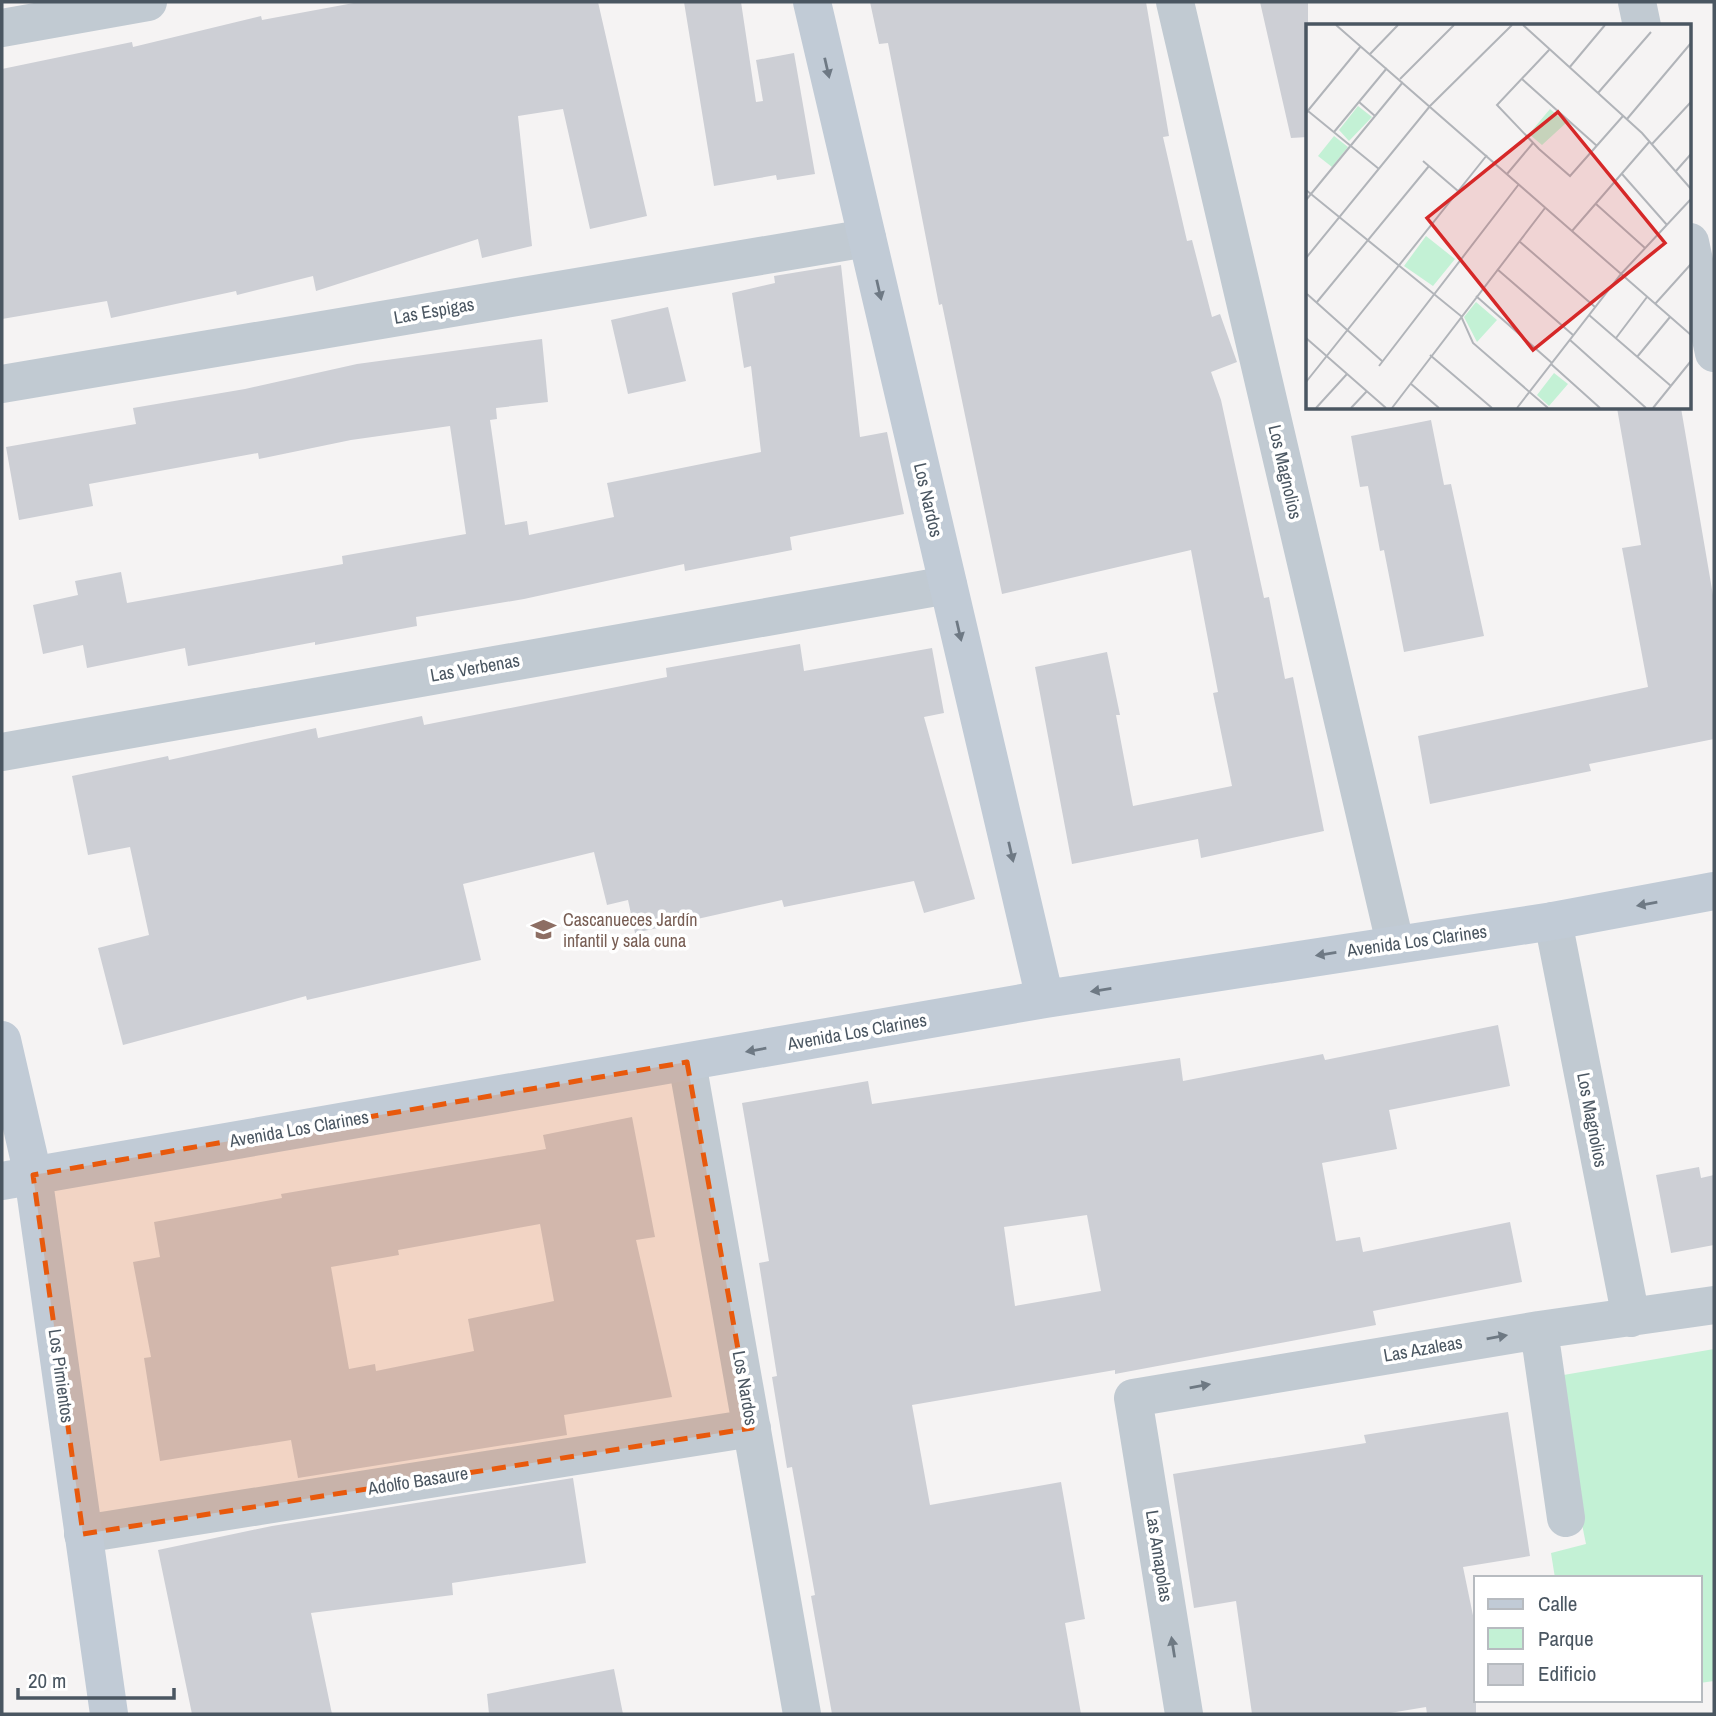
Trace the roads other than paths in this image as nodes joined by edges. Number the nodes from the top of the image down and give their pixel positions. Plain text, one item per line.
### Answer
1 (148, 2) edge
2 (812, 2) edge
3 (1175, 2) edge
4 (1637, 2) edge
5 (1642, 24) edge
6 (2, 28) edge
7 (867, 238) junction
8 (1692, 251) edge
9 (1714, 353) edge
10 (2, 384) edge
11 (948, 585) junction
12 (2, 752) edge
13 (1714, 891) edge
14 (1553, 921) junction
15 (1395, 943) junction
16 (1045, 999) junction
17 (2, 1040) edge
18 (687, 1062) junction
19 (18, 1178) edge
20 (1714, 1305) edge
21 (1631, 1318) junction
22 (1539, 1330) junction
23 (1133, 1398) joint
24 (752, 1428) junction
25 (1566, 1518) dead end
26 (83, 1534) junction
27 (109, 1714) edge
28 (802, 1714) edge
29 (1184, 1714) edge

1 - 6 street
2 -> 7 main road, Los Nardos
3 - 15 street, Los Magnolios
4 - 5 street
7 - 10 street, Las Espigas
7 -> 11 main road, Los Nardos
8 - 9 street
11 - 12 street, Las Verbenas
11 -> 16 main road, Los Nardos
13 -> 14 main road, Avenida Los Clarines
14 - 15 main road, Avenida Los Clarines
14 - 21 street, Los Magnolios
15 -> 16 main road, Avenida Los Clarines
16 -> 18 main road, Avenida Los Clarines
17 - 19 main road, Los Pimientos
18 - 19 main road, Avenida Los Clarines
18 - 24 street, Los Nardos
19 - 26 main road, Los Pimientos
20 - 21 street, Las Azaleas
21 - 22 street, Las Azaleas
23 -> 22 street, Las Azaleas
22 - 25 street
29 -> 23 street, Las Amapolas
24 - 26 street, Adolfo Basaure
24 - 28 street, Los Nardos
26 - 27 main road, Los Pimientos

